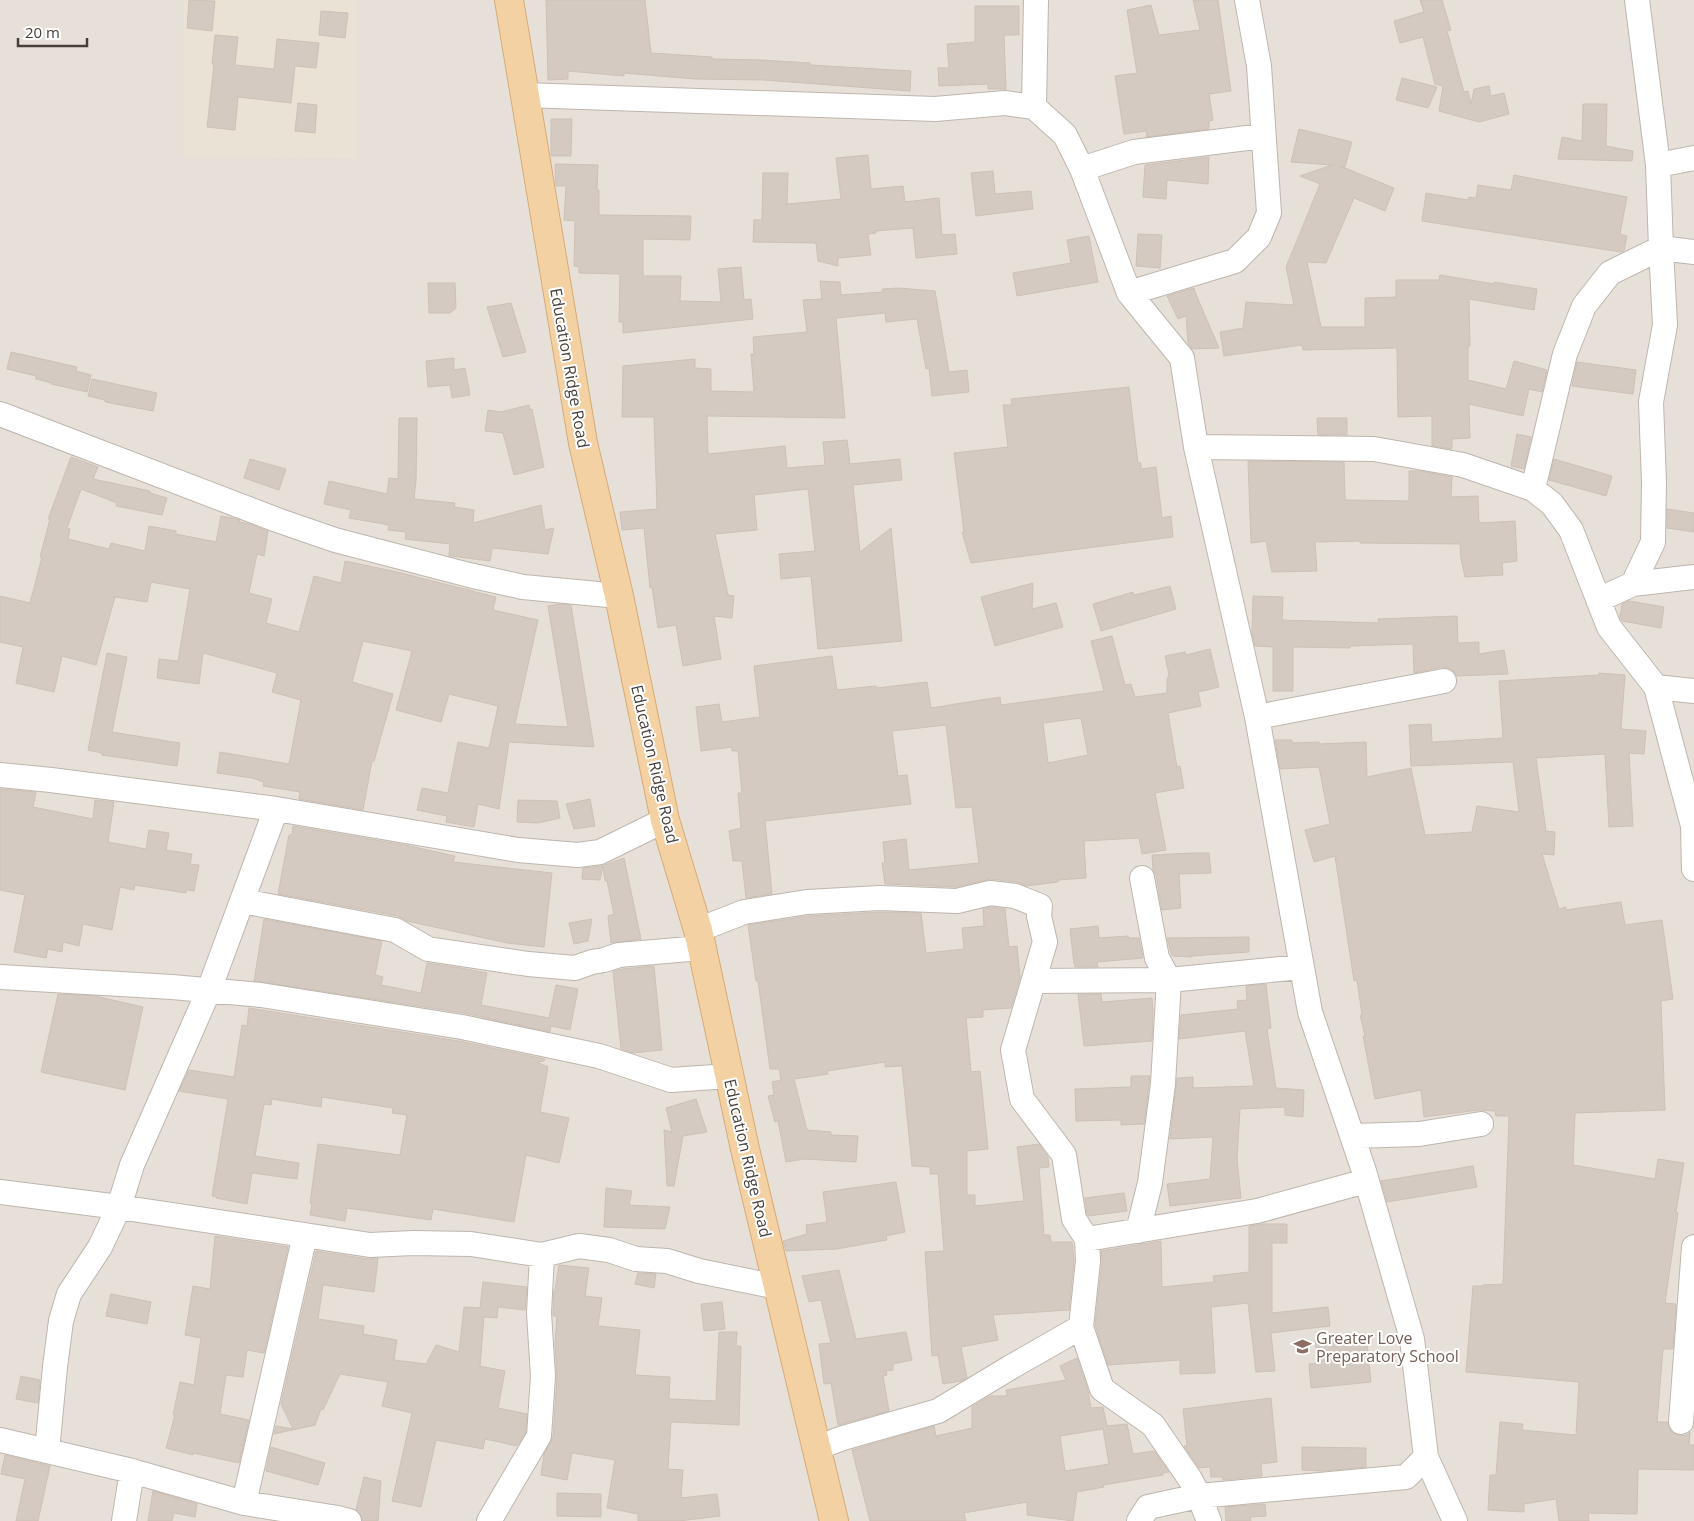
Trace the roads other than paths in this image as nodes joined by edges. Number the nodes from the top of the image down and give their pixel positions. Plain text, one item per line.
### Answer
1 (509, 0) edge
2 (1036, 0) edge
3 (1246, 0) edge
4 (1637, 0) edge
5 (524, 95) junction
6 (1034, 107) junction
7 (1263, 136) junction
8 (1694, 158) edge
9 (1658, 165) junction
10 (1082, 169) junction
11 (1661, 248) junction
12 (1694, 252) edge
13 (1129, 293) junction
14 (0, 414) edge
15 (1196, 447) junction
16 (1532, 489) junction
17 (1694, 577) edge
18 (1633, 584) junction
19 (619, 596) junction
20 (1598, 600) junction
21 (1444, 681) dead end
22 (1656, 687) junction
23 (1694, 691) edge
24 (1257, 717) junction
25 (0, 775) edge
26 (276, 809) junction
27 (665, 820) junction
28 (1694, 869) edge
29 (1142, 878) dead end
30 (242, 901) junction
31 (699, 939) junction
32 (1301, 967) junction
33 (0, 977) edge
34 (1169, 980) junction
35 (1034, 981) junction
36 (208, 990) junction
37 (729, 1076) junction
38 (1480, 1124) dead end
39 (1352, 1136) junction
40 (1366, 1181) junction
41 (0, 1192) edge
42 (119, 1207) junction
43 (1138, 1231) junction
44 (304, 1235) junction
45 (1087, 1239) junction
46 (1694, 1247) edge
47 (542, 1255) junction
48 (778, 1287) junction
49 (1081, 1328) junction
50 (1681, 1422) dead end
51 (0, 1440) edge
52 (816, 1448) junction
53 (47, 1451) junction
54 (1426, 1457) junction
55 (132, 1472) junction
56 (1199, 1496) junction
57 (244, 1503) junction
58 (124, 1521) edge
59 (349, 1521) edge
60 (489, 1521) edge
61 (834, 1521) edge
62 (1139, 1521) edge
63 (1209, 1521) edge
64 (1455, 1521) edge

1 - 5 main road, Education Ridge Road
2 - 6 street
3 - 7 street
4 - 9 street
5 - 6 street
5 - 19 main road, Education Ridge Road
6 - 10 street
7 - 10 street
7 - 13 street
8 - 9 street
9 - 11 street
10 - 13 street
11 - 12 street
11 - 16 street
11 - 18 street
13 - 15 street
14 - 19 street
15 - 16 street
15 - 24 street
16 - 20 street
17 - 18 street
18 - 20 street
19 - 27 main road, Education Ridge Road
20 - 22 street
21 - 24 street
22 - 23 street
22 - 28 street
24 - 32 street
25 - 26 street
26 - 27 street
26 - 30 street
27 - 31 main road, Education Ridge Road
29 - 34 street
30 - 31 street
30 - 36 street
31 - 35 street
31 - 37 main road, Education Ridge Road
32 - 34 street
32 - 39 street
33 - 36 street
34 - 35 street
34 - 43 street
35 - 45 street
36 - 37 street
36 - 42 street
37 - 48 main road, Education Ridge Road
38 - 39 street
39 - 40 street
40 - 43 street
40 - 54 street
41 - 42 street
42 - 44 street
42 - 53 street
43 - 45 street
44 - 47 street
44 - 57 street
45 - 49 street
46 - 50 street
47 - 48 street
47 - 60 street
48 - 52 main road, Education Ridge Road
49 - 52 street
49 - 56 street
51 - 53 street
52 - 61 main road, Education Ridge Road
53 - 55 street
54 - 56 street
54 - 64 street
55 - 57 street
55 - 58 street
56 - 62 street
56 - 63 street
57 - 59 street

